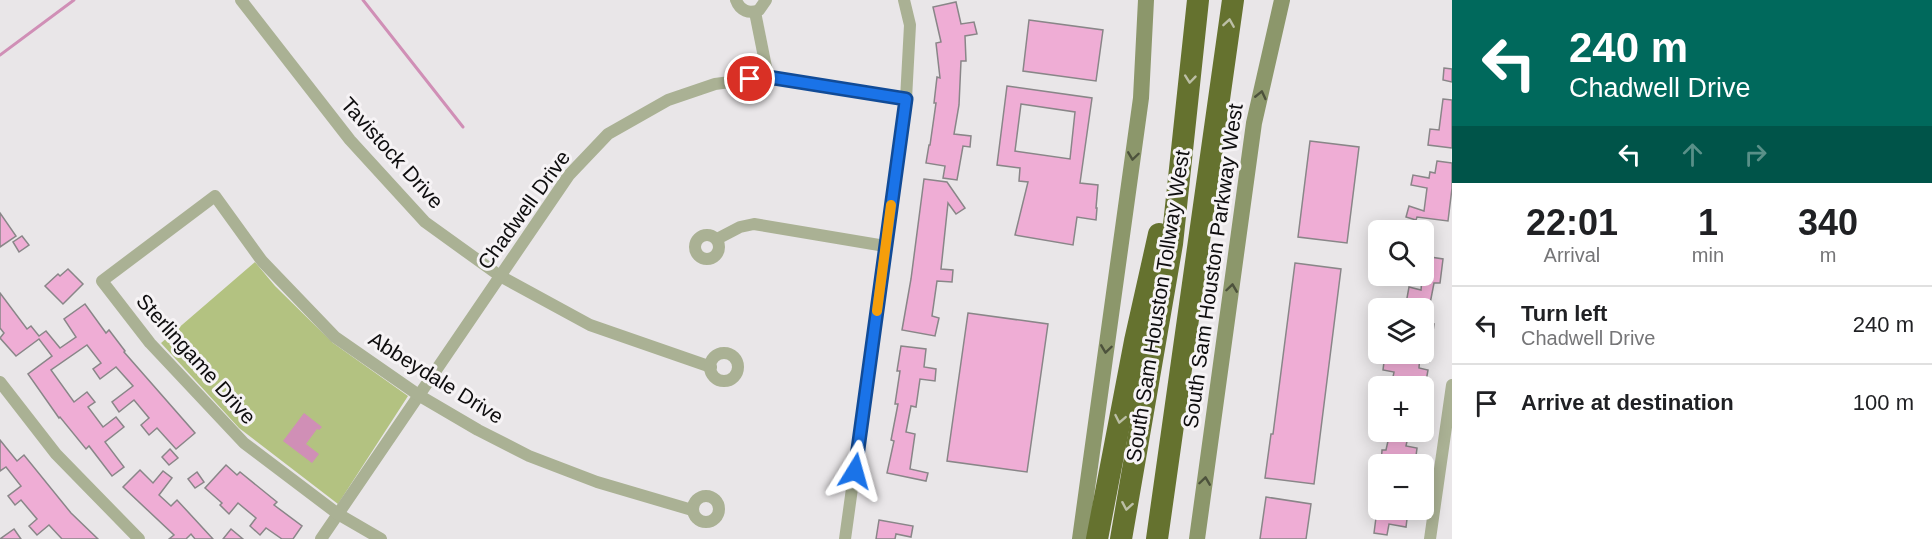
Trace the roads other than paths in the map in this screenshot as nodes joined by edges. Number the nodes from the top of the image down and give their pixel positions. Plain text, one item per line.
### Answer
1 (241, 0) edge
2 (736, 0) edge
3 (766, 0) edge
4 (904, 0) edge
5 (1146, 0) edge
6 (1198, 0) edge
7 (1233, 0) edge
8 (1282, 0) edge
9 (755, 12) junction
10 (768, 77) junction
11 (906, 99) junction
12 (1186, 116) junction
13 (215, 196) joint
14 (717, 239) dead end
15 (885, 246) junction
16 (500, 276) junction
17 (711, 366) dead end
18 (1179, 381) junction
19 (0, 382) edge
20 (1452, 385) edge
21 (420, 396) junction
22 (1449, 425) edge
23 (692, 510) dead end
24 (338, 514) junction
25 (139, 539) edge
26 (321, 539) edge
27 (381, 539) edge
28 (845, 539) edge
29 (1080, 539) edge
30 (1097, 539) edge
31 (1121, 539) edge
32 (1157, 539) edge
33 (1171, 539) edge
34 (1197, 539) edge
35 (1430, 539) edge

1 - 16 street, Tavistock Drive
2 - 9 street
3 - 9 street
4 - 11 street
5 -> 29 main road
6 -> 12 highway, South Sam Houston Tollway West
18 -> 7 highway, South Sam Houston Tollway West
34 -> 8 main road, South Sam Houston Parkway West
9 - 10 street
10 - 11 street, Chadwell Drive
10 - 16 street, Chadwell Drive
11 - 15 street
12 -> 30 highway
12 -> 31 highway, South Sam Houston Tollway West
13 - 21 street, Abbeydale Drive
13 - 24 street, Sterlingame Drive
14 - 15 street
15 - 28 street
16 - 17 street, Tavistock Drive
16 - 21 street, Chadwell Drive
18 - 32 highway, South Sam Houston Tollway West
18 - 33 highway
19 - 25 street
20 - 22 street
21 - 23 street, Abbeydale Drive
21 - 24 street, Chadwell Drive
22 - 35 street
24 - 26 street, Chadwell Drive
24 - 27 street, Sterlingame Drive

